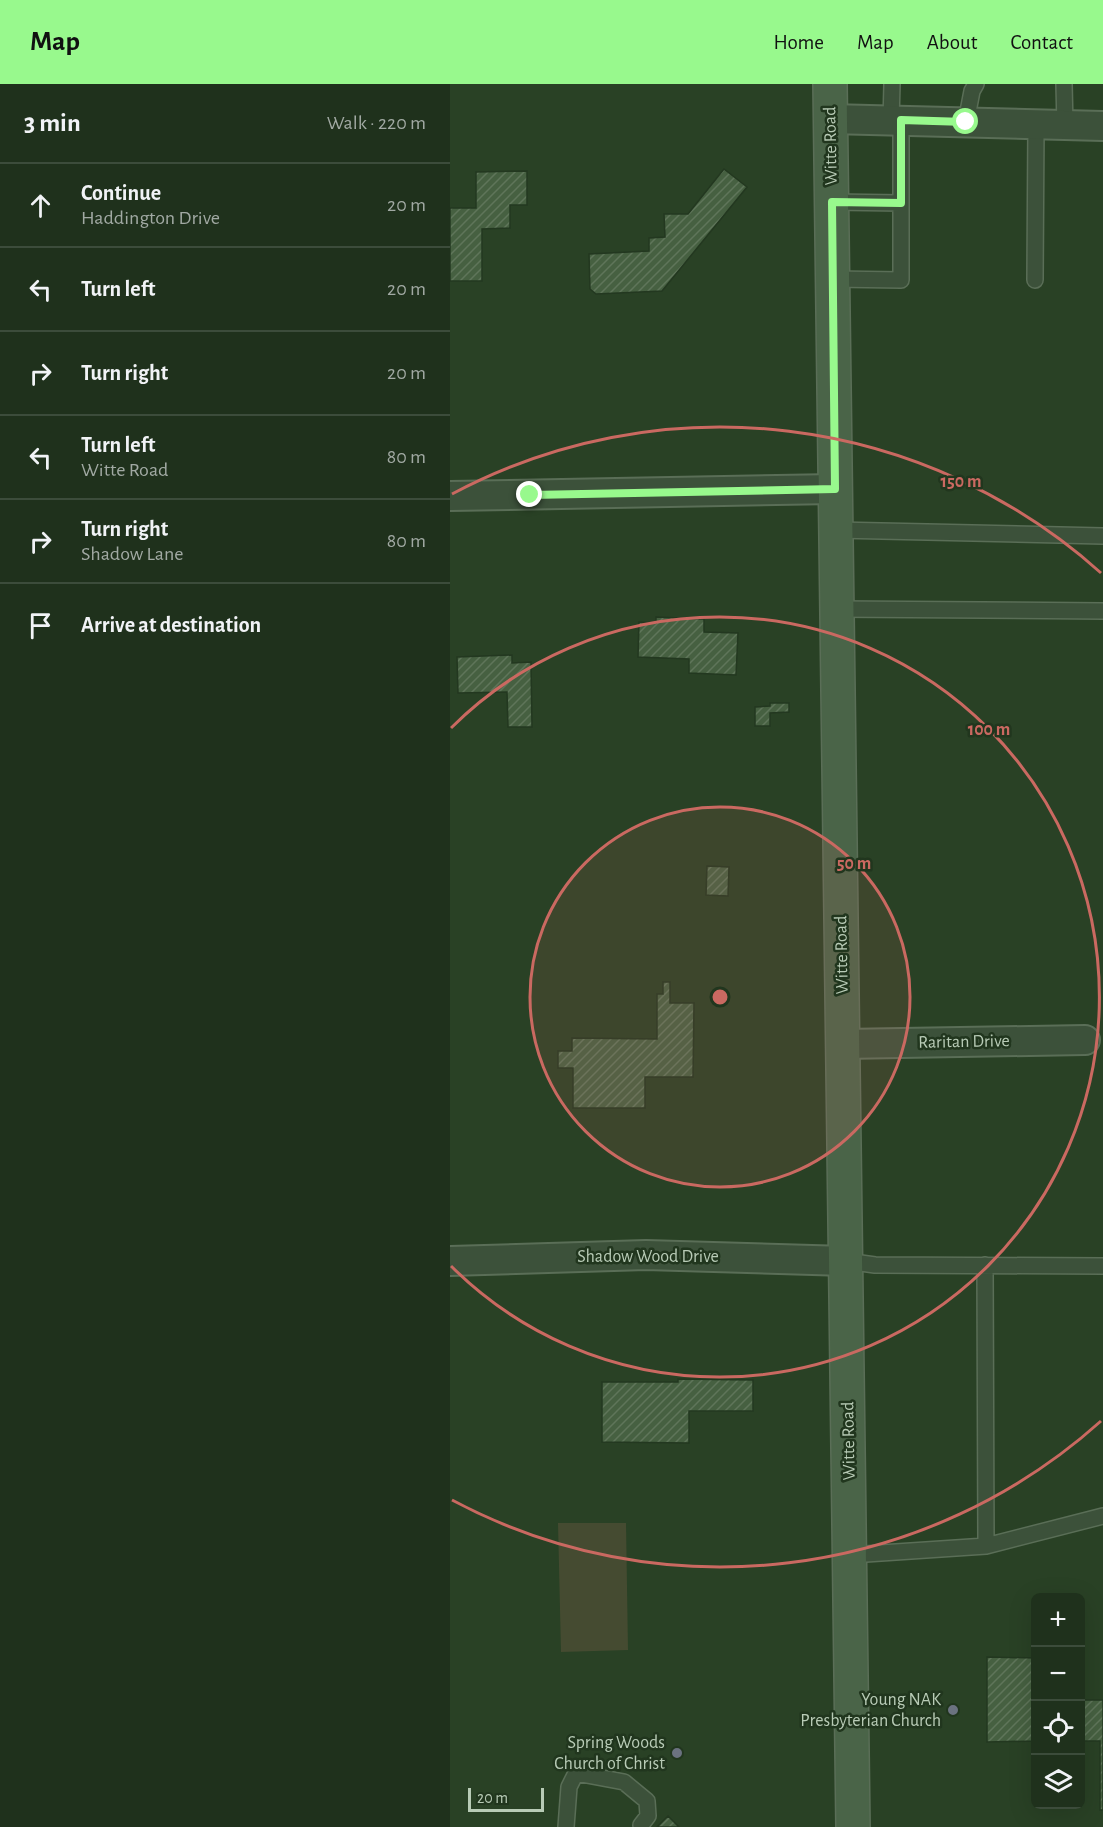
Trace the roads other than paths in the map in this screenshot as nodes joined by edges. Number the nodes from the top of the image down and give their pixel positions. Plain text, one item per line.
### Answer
1 (830, 84) edge
2 (892, 84) edge
3 (976, 84) edge
4 (1064, 84) edge
5 (830, 119) junction
6 (896, 120) junction
7 (966, 122) junction
8 (1036, 125) junction
9 (1065, 126) junction
10 (1103, 126) edge
11 (832, 202) junction
12 (901, 203) junction
13 (833, 279) junction
14 (1035, 280) dead end
15 (835, 489) junction
16 (450, 496) edge
17 (836, 530) junction
18 (1103, 536) edge
19 (837, 609) junction
20 (1103, 611) edge
21 (1085, 1040) dead end
22 (843, 1044) junction
23 (846, 1261) junction
24 (450, 1262) edge
25 (985, 1264) junction
26 (1103, 1266) edge
27 (1103, 1516) edge
28 (986, 1546) junction
29 (851, 1555) junction
30 (641, 1825) dead end
31 (566, 1827) edge
32 (853, 1827) edge

1 - 5 street, Witte Road
2 - 6 lane
3 - 7 lane
4 - 9 lane
5 - 6 street
5 - 11 street, Witte Road
6 - 7 street
6 - 12 lane
7 - 8 street
8 - 9 street
8 - 14 lane
9 - 10 street
11 - 12 lane
11 - 13 street, Witte Road
12 - 13 lane
13 - 15 street, Witte Road
15 - 16 street
15 - 17 street, Witte Road
17 - 18 lane
17 - 19 street, Witte Road
19 - 20 lane
19 - 22 street, Witte Road
21 - 22 street, Raritan Drive
22 - 23 street, Witte Road
23 - 24 street, Shadow Wood Drive
23 - 25 lane
23 - 29 street, Witte Road
25 - 26 lane
25 - 28 lane
27 - 28 lane
28 - 29 lane
29 - 32 street, Witte Road
30 - 31 lane

